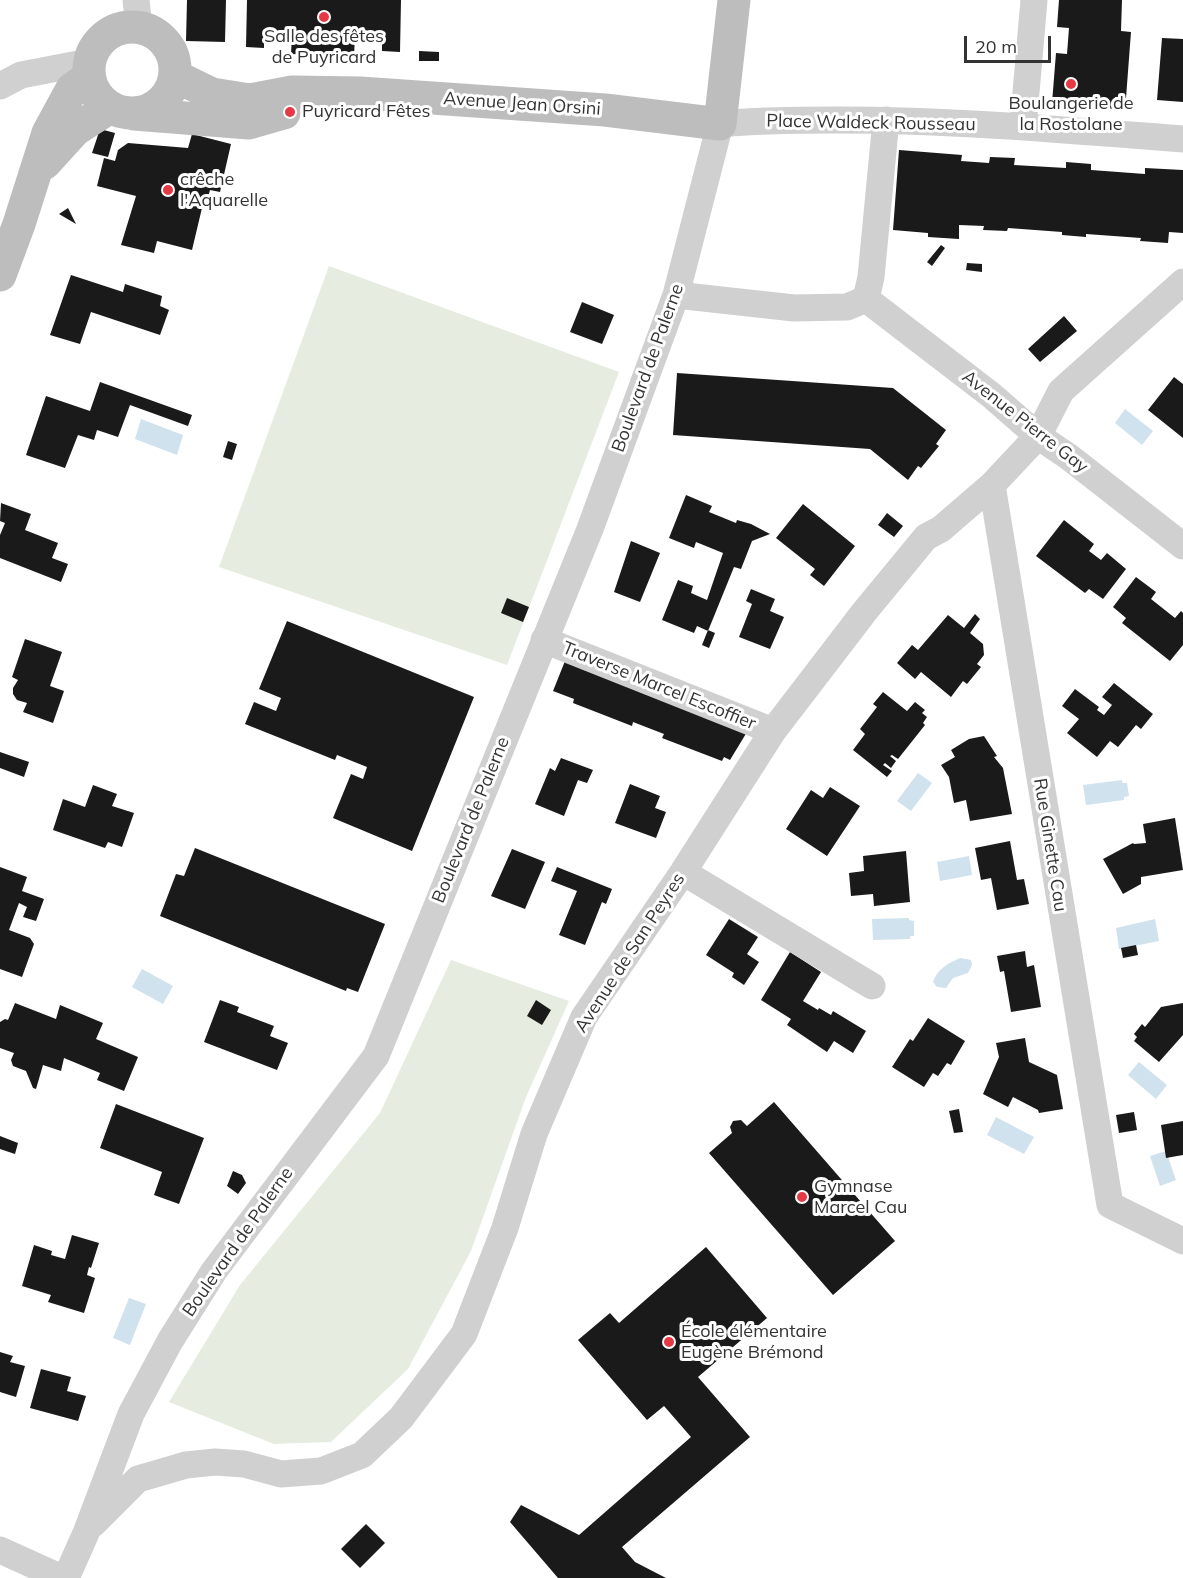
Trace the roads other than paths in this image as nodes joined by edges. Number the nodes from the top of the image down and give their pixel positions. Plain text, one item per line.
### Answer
1 (734, 0) edge
2 (1034, 0) edge
3 (138, 14) edge
4 (89, 69) junction
5 (175, 76) junction
6 (0, 86) edge
7 (323, 93) junction
8 (122, 111) junction
9 (886, 120) junction
10 (720, 124) junction
11 (1023, 127) junction
12 (1183, 138) edge
13 (35, 173) junction
14 (0, 275) edge
15 (1183, 282) edge
16 (676, 295) junction
17 (866, 299) junction
18 (1038, 436) junction
19 (992, 485) junction
20 (1183, 546) edge
21 (544, 640) junction
22 (774, 731) junction
23 (683, 872) junction
24 (872, 986) dead end
25 (1183, 1242) edge
26 (88, 1529) junction
27 (0, 1550) edge
28 (62, 1578) edge
29 (66, 1578) edge

1 - 10 street, Boulevard de Palerne
2 - 11 street
3 - 4 street
3 - 5 street
4 - 6 street
4 - 8 street
4 - 13 street
5 - 7 street, Avenue Jean Orsini
5 - 8 street
7 - 8 street
7 - 10 street, Avenue Jean Orsini
8 - 13 street
9 - 10 street, Place Waldeck Rousseau
9 - 11 street, Place Waldeck Rousseau
9 - 17 street
10 - 16 street, Boulevard de Palerne
11 - 12 street, Place Waldeck Rousseau
13 - 14 street
15 - 18 street, Avenue de San Peyres
16 - 17 street
16 - 21 street, Boulevard de Palerne
17 - 18 street, Avenue Pierre Gay
18 - 19 street, Avenue de San Peyres
18 - 20 street, Avenue Pierre Gay
19 - 22 street, Avenue de San Peyres
19 - 25 street, Rue Ginette Cau
21 - 22 street, Traverse Marcel Escoffier
21 - 26 street, Boulevard de Palerne
22 - 23 street, Avenue de San Peyres
23 - 24 street
23 - 26 street, Avenue de San Peyres
26 - 29 street, Boulevard de Palerne
27 - 28 street

